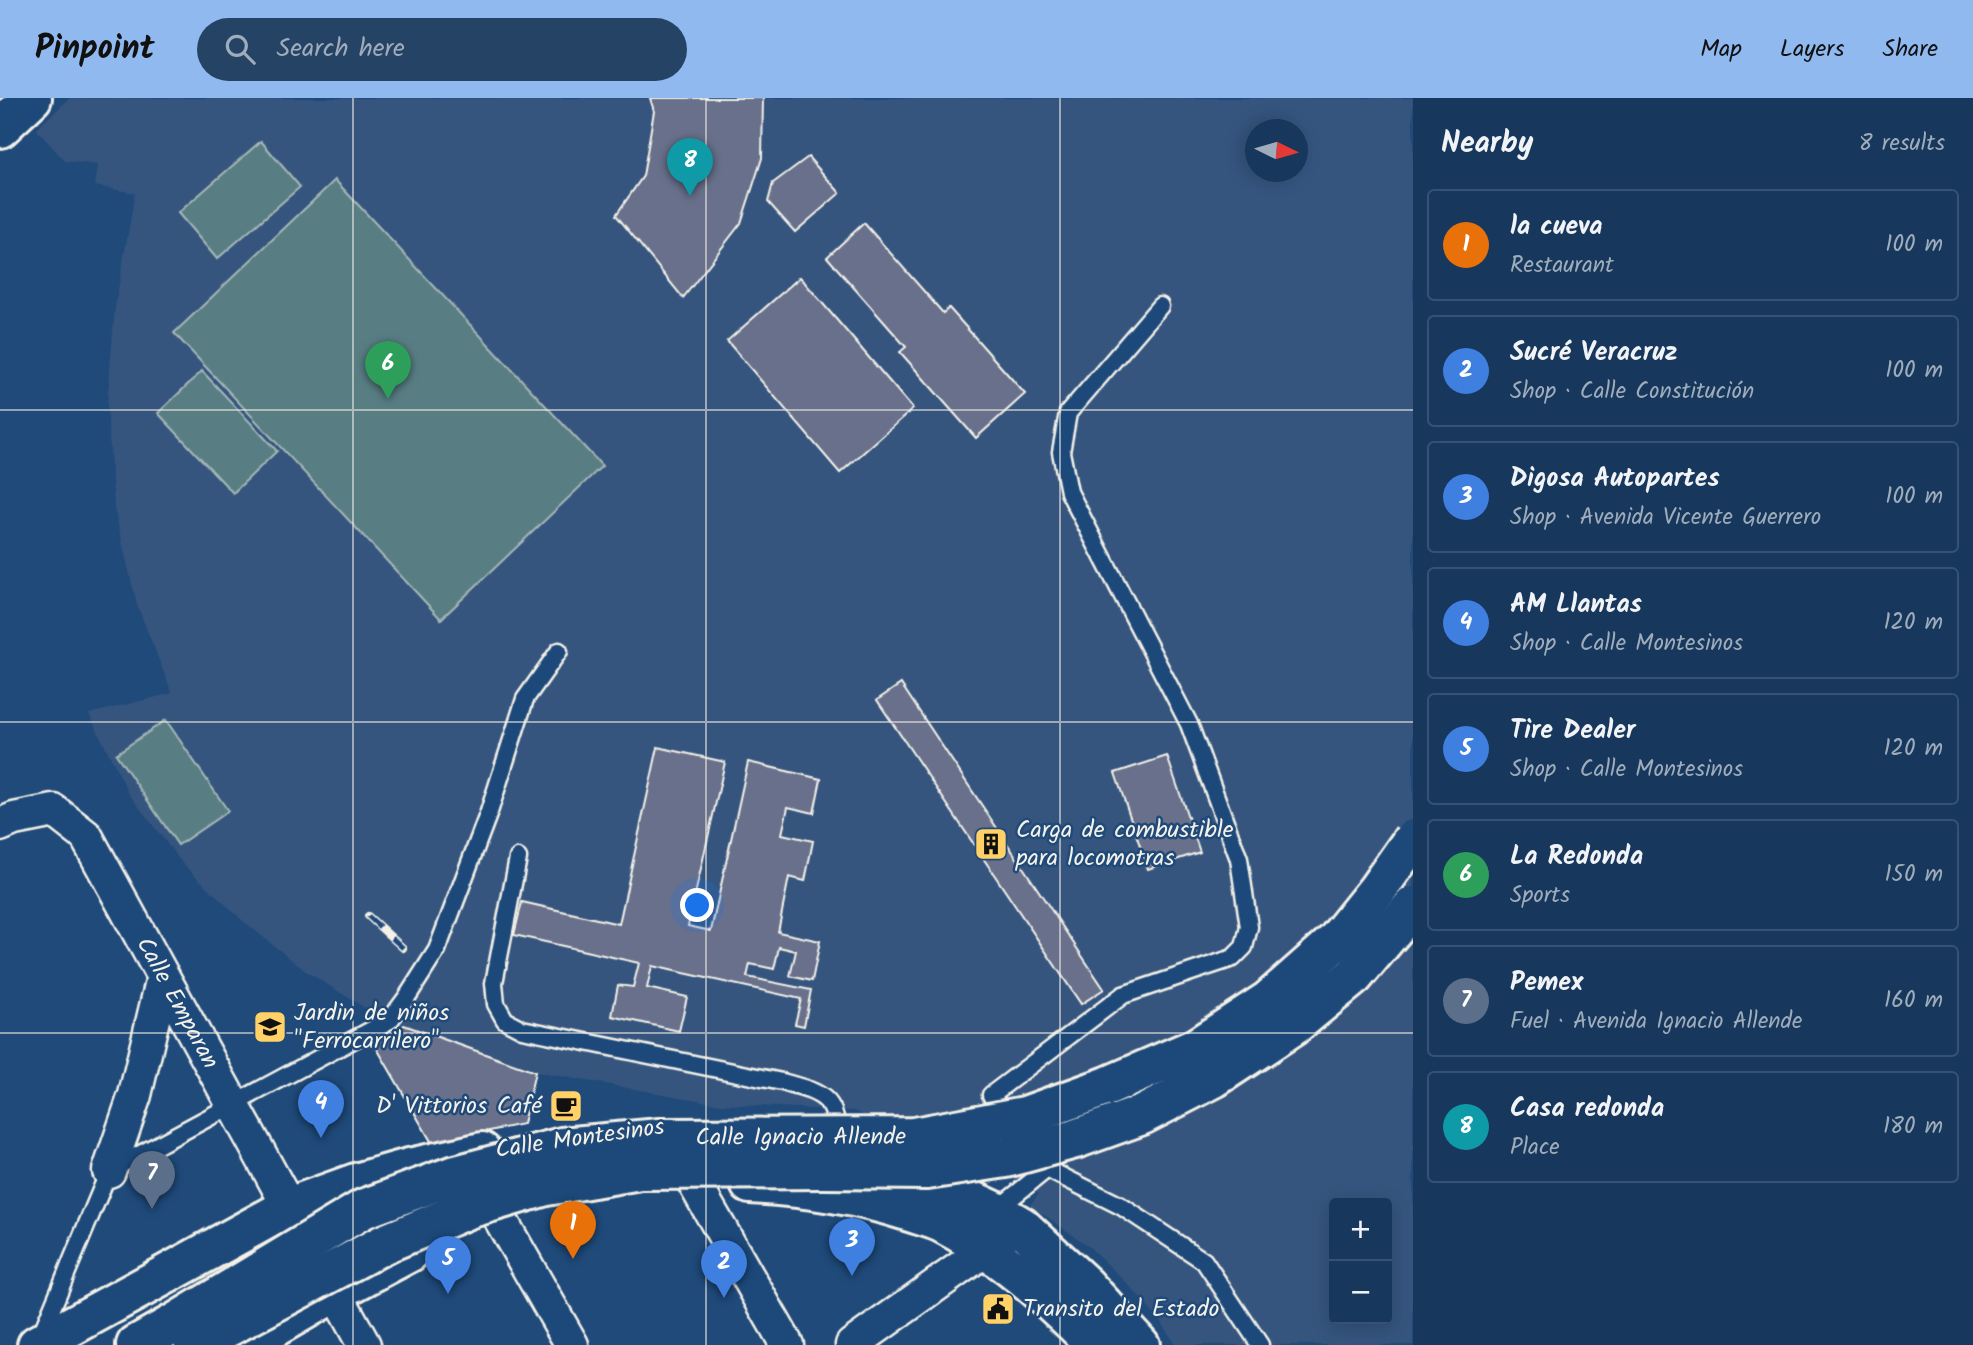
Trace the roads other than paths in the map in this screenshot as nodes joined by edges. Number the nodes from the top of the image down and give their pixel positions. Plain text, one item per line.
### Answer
1 (32, 98) edge
2 (0, 128) edge
3 (1160, 306) dead end
4 (559, 651) dead end
5 (1, 823) edge
6 (1413, 839) edge
7 (518, 858) dead end
8 (1413, 906) edge
9 (163, 977) junction
10 (234, 1104) junction
11 (837, 1142) junction
12 (484, 1152) junction
13 (1046, 1169) junction
14 (109, 1171) junction
15 (693, 1181) junction
16 (356, 1183) junction
17 (289, 1207) junction
18 (498, 1215) junction
19 (1008, 1219) junction
20 (986, 1249) junction
21 (398, 1258) junction
22 (334, 1292) junction
23 (183, 1335) edge
24 (37, 1345) edge
25 (136, 1345) edge
26 (244, 1345) edge
27 (364, 1345) edge
28 (572, 1345) edge
29 (787, 1345) edge
30 (852, 1345) edge
31 (1096, 1345) edge
32 (1140, 1345) edge
33 (1260, 1345) edge

1 - 2 main road
3 - 13 lane
4 - 10 lane
5 - 9 street, Calle Emparan
6 - 23 main road, Calle Ignacio Allende, bridge
7 - 11 lane
8 - 23 main road, Calle Ignacio Allende, bridge
9 - 10 street, Calle Emparan
9 - 14 street
10 - 14 lane
10 - 17 street, Calle Emparan
11 - 12 main road, Calle Montesinos
11 - 19 main road, Calle Montesinos
12 - 16 main road, Calle Montesinos
12 - 18 main road
13 - 19 lane
13 - 33 lane
14 - 24 lane
15 - 18 main road
15 - 20 main road
15 - 29 street
16 - 17 main road, Calle Montesinos
16 - 21 main road
17 - 24 main road, Calle Montesinos
18 - 21 main road
18 - 28 street
19 - 20 street
19 - 32 main road, Calle Montesinos
20 - 30 street
20 - 31 main road
21 - 22 main road
22 - 26 main road
22 - 27 street
23 - 25 main road, Calle Ignacio Allende

